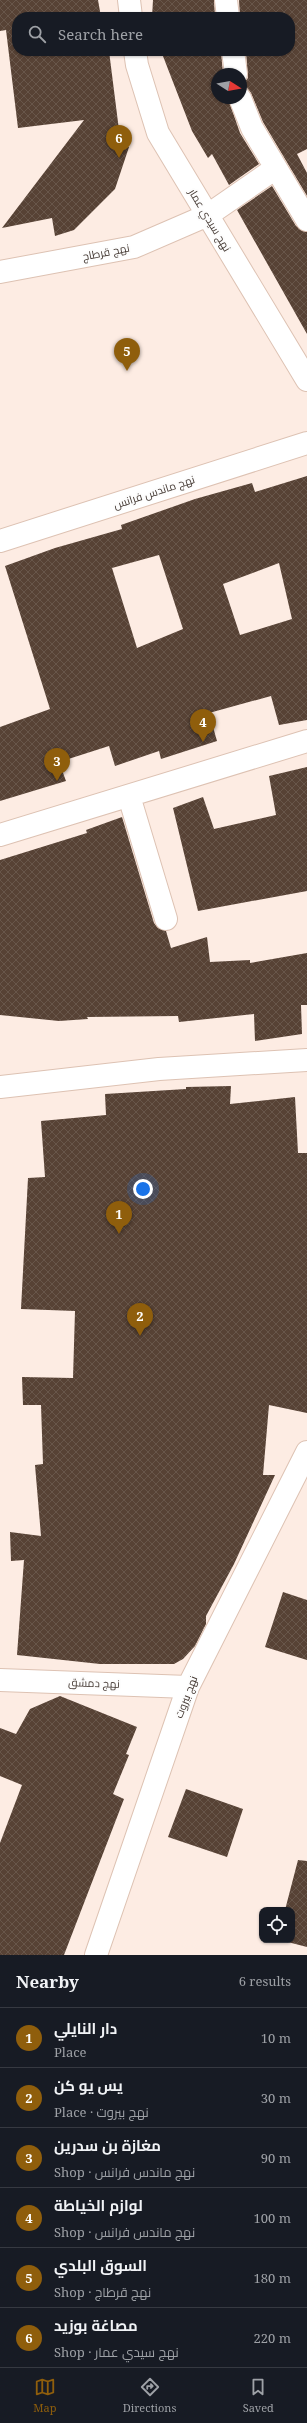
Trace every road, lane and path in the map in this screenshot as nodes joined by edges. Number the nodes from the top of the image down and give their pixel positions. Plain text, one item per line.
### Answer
1 (129, 0) edge
2 (226, 0) edge
3 (130, 12) edge
4 (227, 12) edge
5 (136, 56) edge
6 (234, 56) edge
7 (235, 68) edge
8 (242, 104) edge
9 (276, 168) junction
10 (208, 215) junction
11 (307, 220) edge
12 (0, 272) edge
13 (307, 380) edge
14 (307, 442) edge
15 (0, 541) edge
16 (307, 741) edge
17 (129, 796) junction
18 (0, 835) edge
19 (166, 919) dead end
20 (307, 1060) edge
21 (0, 1088) edge
22 (307, 1452) edge
23 (0, 1680) edge
24 (188, 1687) junction
25 (96, 1955) edge

1 - 3 street
2 - 4 street
5 - 10 street, نهج سيدي عمار
6 - 7 street
8 - 9 street
9 - 10 street, نهج قرطاج
9 - 11 street
10 - 12 street, نهج قرطاج
10 - 13 street, نهج سيدي عمار
14 - 15 street, نهج ماندس فرانس
16 - 17 street
17 - 18 street
17 - 19 street
20 - 21 street
22 - 24 street, نهج بيروت
23 - 24 street, نهج دمشق
24 - 25 street, نهج بيروت

